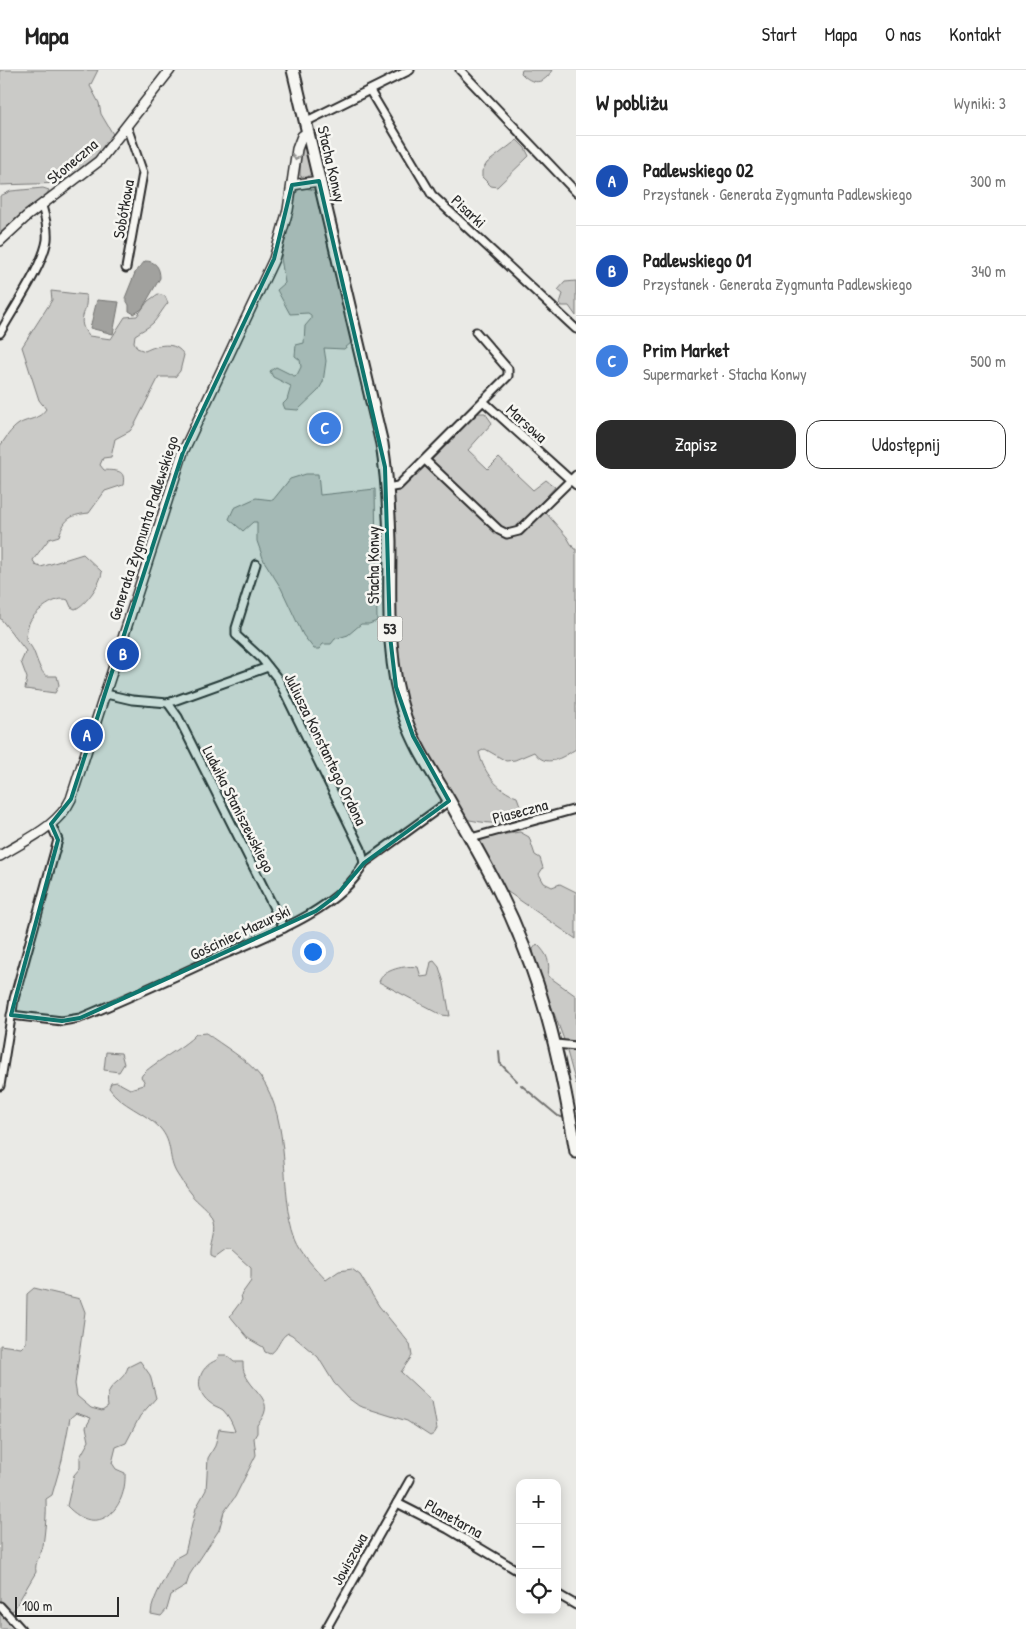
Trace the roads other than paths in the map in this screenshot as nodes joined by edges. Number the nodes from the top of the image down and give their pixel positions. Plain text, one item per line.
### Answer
1 (170, 70) edge
2 (293, 70) edge
3 (410, 70) edge
4 (460, 70) edge
5 (467, 70) edge
6 (370, 91) junction
7 (483, 94) junction
8 (127, 127) junction
9 (306, 127) junction
10 (320, 181) junction
11 (292, 186) junction
12 (576, 192) edge
13 (42, 206) junction
14 (0, 241) edge
15 (126, 268) dead end
16 (576, 330) edge
17 (476, 332) dead end
18 (0, 333) edge
19 (483, 401) junction
20 (425, 460) junction
21 (574, 480) edge
22 (388, 488) junction
23 (256, 564) dead end
24 (268, 667) junction
25 (106, 694) junction
26 (168, 703) junction
27 (449, 801) junction
28 (576, 809) edge
29 (51, 824) junction
30 (471, 838) junction
31 (0, 856) edge
32 (364, 863) junction
33 (284, 928) junction
34 (11, 1015) junction
35 (556, 1044) junction
36 (576, 1046) edge
37 (0, 1086) edge
38 (576, 1152) edge
39 (410, 1480) dead end
40 (397, 1503) junction
41 (516, 1570) edge
42 (561, 1596) edge
43 (576, 1605) edge
44 (0, 1606) edge
45 (21, 1629) edge
46 (326, 1629) edge

1 - 8 street, Słoneczna
2 - 9 main road, Stacha Konwy / 53
3 - 6 street
4 - 7 street
5 - 7 street
6 - 9 street
6 - 16 street, Pisarki
7 - 12 street
8 - 13 street, Słoneczna
8 - 15 street, Sobótkowa
9 - 10 main road, Stacha Konwy / 53
9 -> 11 street, Generała Zygmunta Padlewskiego
10 - 11 street
10 - 22 main road, Stacha Konwy / 53
11 - 25 street, Generała Zygmunta Padlewskiego
13 - 14 street, Słoneczna
13 - 18 street
17 - 19 street
19 - 20 street
19 - 21 street, Marsowa
20 - 21 street
20 - 22 street
22 - 27 main road, Stacha Konwy / 53
23 - 24 street
24 - 26 street, Juliusza Konstantego Ordona
24 - 32 street, Juliusza Konstantego Ordona
25 - 26 street, Juliusza Konstantego Ordona
25 - 29 street, Generała Zygmunta Padlewskiego
26 - 33 street, Ludwika Staniszewskiego
27 - 30 main road, Stacha Konwy / 53
27 - 32 street, Gościniec Mazurski
28 - 30 street, Piaseczna
29 - 31 street, Generała Zygmunta Padlewskiego
29 - 34 street
30 - 35 main road, Stacha Konwy / 53
32 - 33 street, Gościniec Mazurski
33 - 34 street, Gościniec Mazurski
34 - 37 street
35 - 36 street
35 - 38 main road, Stacha Konwy / 53
39 - 40 street
40 - 41 street, Planetarna
40 - 46 street, Jowiszowa
42 - 43 street
44 - 45 street

